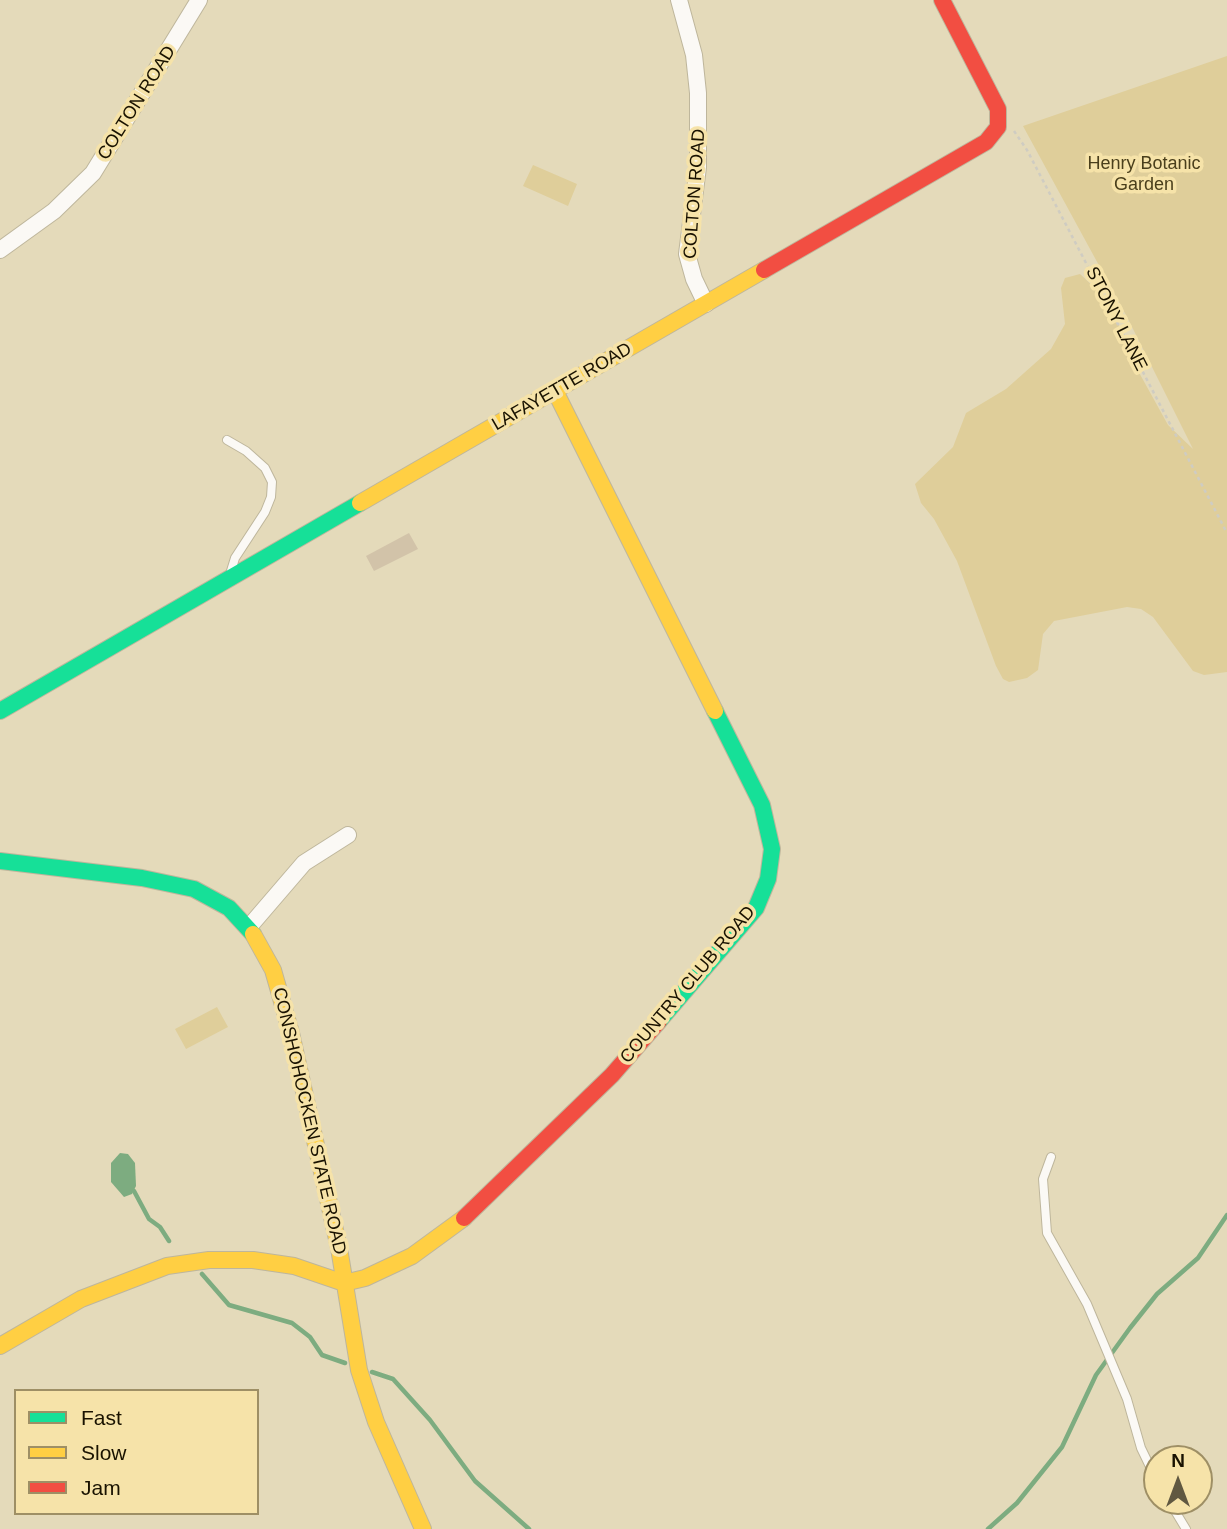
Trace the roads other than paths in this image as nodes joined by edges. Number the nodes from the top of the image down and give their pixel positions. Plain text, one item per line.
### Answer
1 (200, 0) edge
2 (679, 0) edge
3 (942, 0) edge
4 (0, 250) edge
5 (706, 304) junction
6 (555, 391) junction
7 (227, 440) dead end
8 (227, 580) junction
9 (0, 711) edge
10 (348, 835) dead end
11 (0, 861) edge
12 (248, 927) junction
13 (1051, 1157) dead end
14 (344, 1283) junction
15 (0, 1346) edge
16 (1143, 1452) edge
17 (423, 1529) edge

1 - 4 street, COLTON ROAD
2 - 5 street, COLTON ROAD
3 - 5 street, LAFAYETTE ROAD
5 - 6 street, LAFAYETTE ROAD
6 - 8 street, LAFAYETTE ROAD
6 - 14 street, COUNTRY CLUB ROAD
7 - 8 lane
8 - 9 street, LAFAYETTE ROAD
10 - 12 street
11 - 12 street, CONSHOHOCKEN STATE ROAD
12 - 14 street, CONSHOHOCKEN STATE ROAD
13 - 16 lane
14 - 15 street
14 - 17 street, CONSHOHOCKEN STATE ROAD

